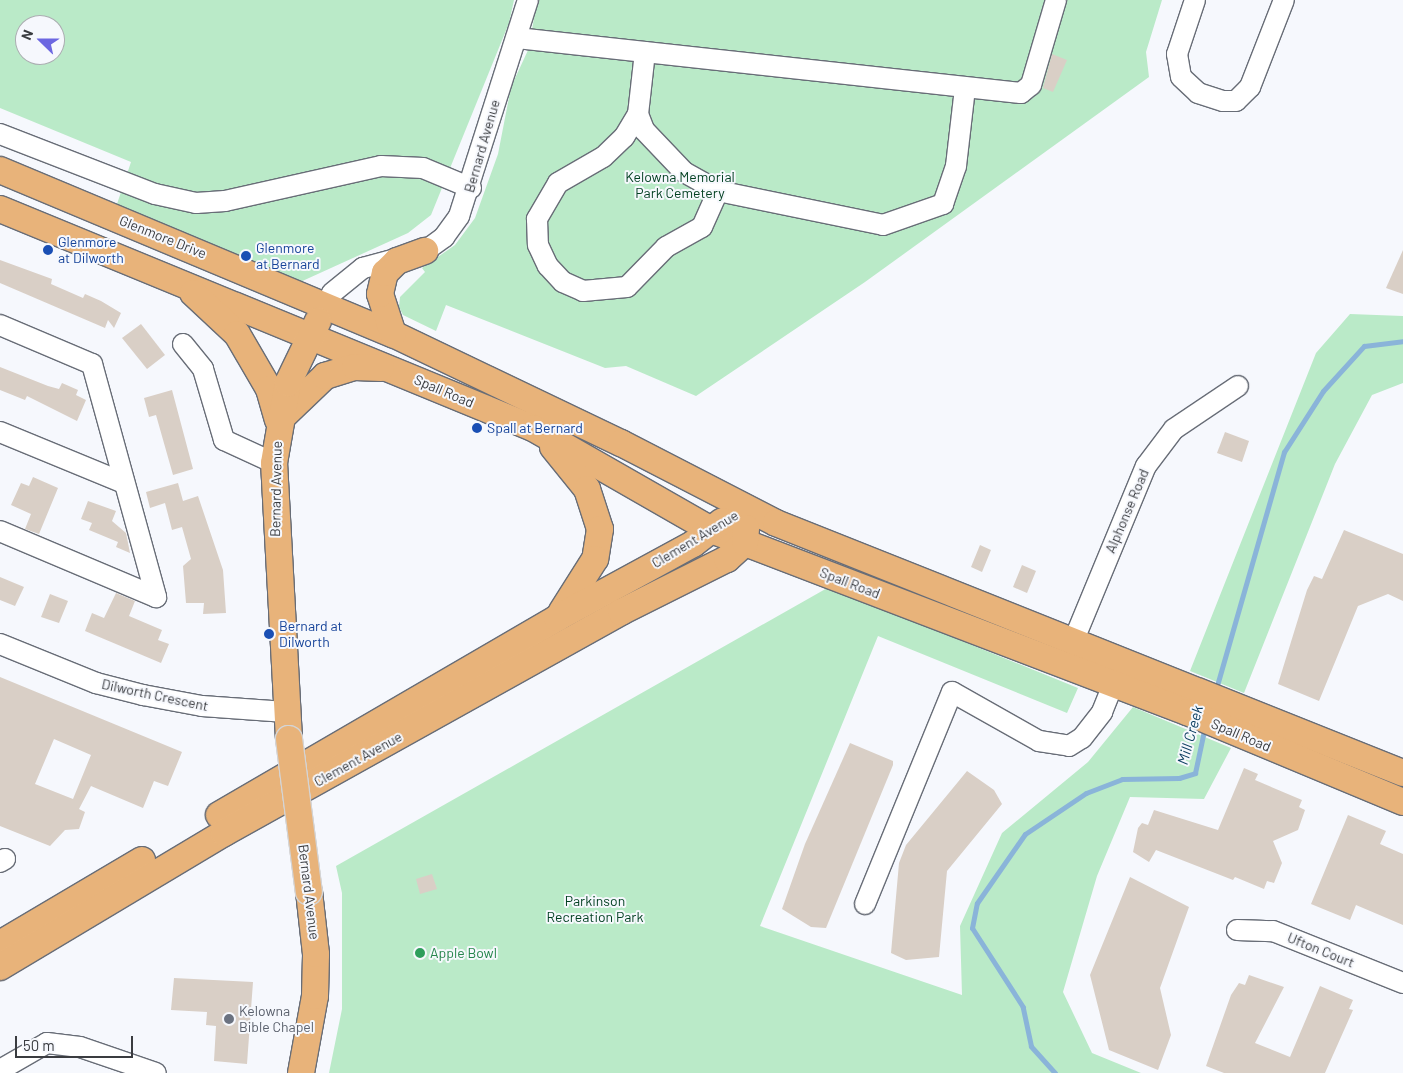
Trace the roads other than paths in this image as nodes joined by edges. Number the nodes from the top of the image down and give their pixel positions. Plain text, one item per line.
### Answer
1 (528, 0) edge
2 (1056, 0) edge
3 (1196, 0) edge
4 (1284, 0) edge
5 (517, 38) junction
6 (645, 52) junction
7 (966, 88) junction
8 (638, 114) junction
9 (0, 134) edge
10 (0, 170) edge
11 (471, 188) junction
12 (718, 191) junction
13 (0, 209) edge
14 (425, 251) junction
15 (183, 283) junction
16 (326, 305) junction
17 (0, 325) edge
18 (393, 334) junction
19 (310, 335) junction
20 (183, 344) dead end
21 (390, 369) junction
22 (1238, 386) dead end
23 (278, 420) junction
24 (533, 428) junction
25 (0, 432) edge
26 (274, 463) junction
27 (124, 483) junction
28 (747, 508) junction
29 (709, 528) junction
30 (0, 531) edge
31 (745, 543) junction
32 (557, 618) junction
33 (1072, 642) junction
34 (0, 644) edge
35 (1113, 685) junction
36 (1194, 702) junction
37 (286, 712) junction
38 (1403, 773) edge
39 (1403, 802) edge
40 (866, 904) dead end
41 (1237, 930) dead end
42 (0, 944) edge
43 (0, 967) edge
44 (1403, 983) edge
45 (0, 1070) edge
46 (156, 1073) edge
47 (301, 1073) edge

1 - 5 street, Bernard Avenue
2 - 7 street
3 - 4 street
5 - 6 street
5 - 11 street, Bernard Avenue
6 - 7 street
6 - 8 street
7 - 12 street
8 - 12 street
8 - 12 street
9 - 11 street
10 - 16 main road, Glenmore Drive
11 - 14 street, Bernard Avenue
13 - 15 main road
14 - 16 street, Bernard Avenue
14 - 18 main road
15 - 16 main road
15 - 19 main road
15 - 23 main road
16 - 18 main road, Spall Road
16 - 19 main road, Bernard Avenue
17 - 27 street
18 - 28 main road, Spall Road
19 - 21 main road, Spall Road
19 - 23 main road, Bernard Avenue
20 - 26 street
21 - 23 main road
21 - 24 main road, Spall Road
22 - 33 street, Alphonse Road
23 - 26 main road, Bernard Avenue
24 - 29 main road, Spall Road
24 - 32 main road
25 - 27 street
26 - 37 main road, Bernard Avenue
27 - 30 street
28 - 29 main road, Clement Avenue
28 - 31 main road, Clement Avenue
28 - 33 main road, Spall Road
29 - 31 main road, Spall Road
29 - 32 main road, Clement Avenue
31 - 35 main road, Spall Road
31 - 43 main road, Clement Avenue
32 - 42 main road, Clement Avenue
33 - 36 main road, Spall Road
34 - 37 street, Dilworth Crescent
35 - 36 main road, Spall Road
35 - 40 street
36 - 38 main road, Spall Road
36 - 39 main road, Spall Road
37 - 47 main road, Bernard Avenue, bridge
41 - 44 street, Ufton Court
45 - 46 street

